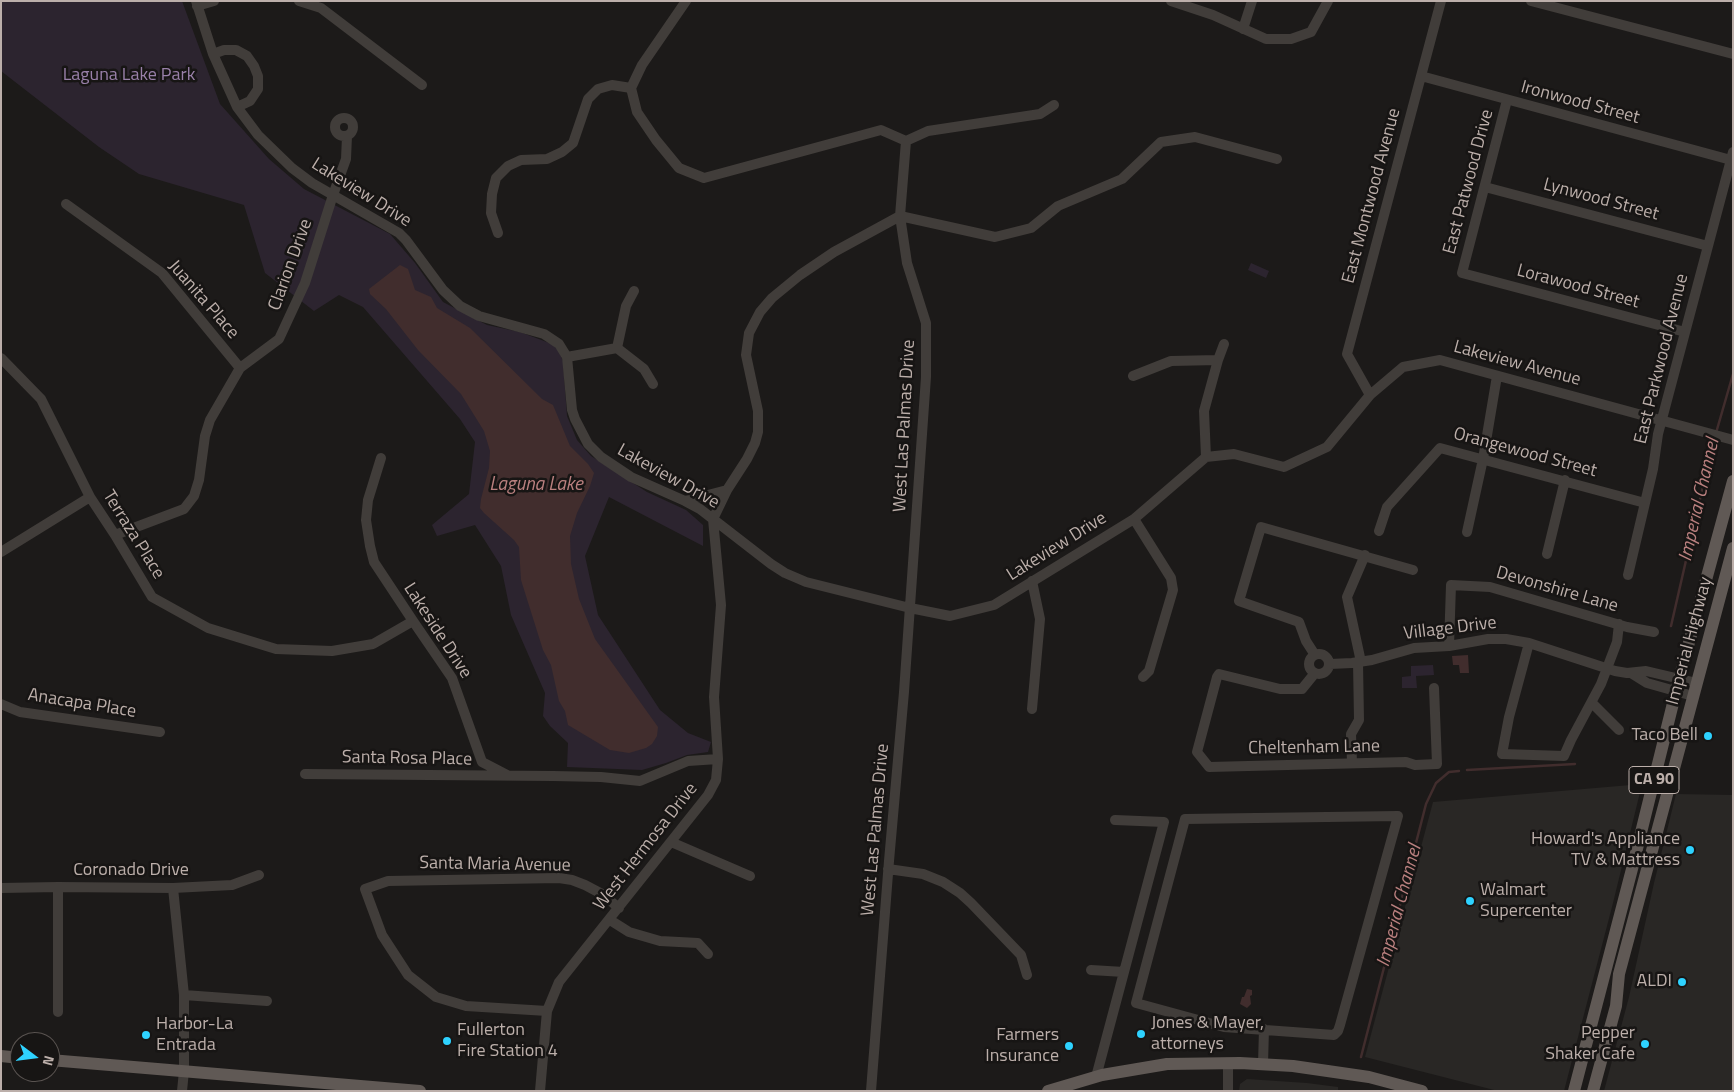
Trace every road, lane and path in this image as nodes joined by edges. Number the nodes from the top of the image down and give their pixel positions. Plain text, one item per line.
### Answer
1 (214, 1) edge
2 (299, 1) edge
3 (686, 1) edge
4 (1252, 1) edge
5 (1328, 1) edge
6 (1441, 1) edge
7 (1531, 1) edge
8 (1175, 2) edge
9 (196, 4) edge
10 (323, 4) edge
11 (1243, 30) junction
12 (213, 54) junction
13 (1733, 54) edge
14 (1421, 76) junction
15 (422, 85) dead end
16 (631, 88) junction
17 (1507, 100) junction
18 (1054, 105) dead end
19 (237, 106) junction
20 (347, 136) dead end
21 (906, 141) junction
22 (1732, 156) edge
23 (1277, 158) dead end
24 (1485, 186) junction
25 (333, 195) junction
26 (66, 204) dead end
27 (900, 216) junction
28 (498, 233) dead end
29 (1708, 246) junction
30 (1462, 273) joint
31 (634, 291) dead end
32 (1685, 332) junction
33 (1224, 344) dead end
34 (617, 348) junction
35 (567, 357) junction
36 (1, 358) edge
37 (1218, 360) junction
38 (240, 368) junction
39 (1133, 376) dead end
40 (1497, 376) junction
41 (653, 384) dead end
42 (1370, 395) junction
43 (1662, 420) junction
44 (1729, 438) edge
45 (1206, 457) junction
46 (381, 458) dead end
47 (1483, 459) junction
48 (1565, 480) junction
49 (1733, 481) edge
50 (727, 490) junction
51 (90, 497) junction
52 (685, 501) junction
53 (1645, 503) junction
54 (713, 519) junction
55 (1134, 519) junction
56 (1379, 531) dead end
57 (1467, 532) dead end
58 (115, 535) junction
59 (1733, 548) edge
60 (1, 552) edge
61 (1547, 554) dead end
62 (1365, 555) junction
63 (1413, 570) dead end
64 (1628, 575) dead end
65 (1032, 581) junction
66 (910, 608) junction
67 (412, 621) junction
68 (1619, 624) junction
69 (1654, 632) dead end
70 (1529, 642) junction
71 (1450, 646) junction
72 (1314, 655) junction
73 (1359, 662) junction
74 (1330, 664) junction
75 (1607, 668) junction
76 (1315, 673) junction
77 (1143, 677) dead end
78 (1678, 685) junction
79 (1434, 688) dead end
80 (1695, 690) junction
81 (1592, 702) junction
82 (1, 704) edge
83 (1032, 709) dead end
84 (1619, 730) dead end
85 (160, 732) dead end
86 (718, 759) junction
87 (1352, 763) junction
88 (304, 774) dead end
89 (508, 776) junction
90 (1115, 820) dead end
91 (671, 842) junction
92 (888, 869) junction
93 (259, 875) dead end
94 (750, 876) dead end
95 (58, 887) junction
96 (1, 888) edge
97 (173, 888) junction
98 (619, 908) junction
99 (610, 920) junction
100 (708, 954) dead end
101 (1091, 970) dead end
102 (1124, 972) junction
103 (1027, 975) dead end
104 (184, 995) junction
105 (267, 1001) dead end
106 (547, 1010) junction
107 (58, 1012) dead end
108 (1264, 1029) junction
109 (60, 1061) edge
110 (1228, 1064) junction
111 (1263, 1064) junction
112 (184, 1071) junction
113 (1096, 1077) junction
114 (182, 1091) edge
115 (420, 1091) edge
116 (540, 1091) edge
117 (871, 1091) edge
118 (1048, 1091) edge
119 (1228, 1091) edge
120 (1422, 1091) edge
121 (1574, 1091) edge
122 (1593, 1091) edge

1 - 9 street
2 - 10 street
3 - 16 street
4 - 11 street
5 - 11 street
6 - 14 street, East Montwood Avenue
7 - 13 street
8 - 11 street
9 - 12 street, Lakeview Drive
10 - 15 street
12 - 19 street, Lakeview Drive
12 - 19 street
14 - 17 street, Ironwood Street
14 - 42 street, East Montwood Avenue
16 - 21 street
16 - 28 street
17 - 22 street, Ironwood Street
17 - 24 street, East Patwood Drive
18 - 21 street
19 - 25 street, Lakeview Drive
20 - 25 street, Clarion Drive
21 - 27 street, West Las Palmas Drive
22 - 29 street, East Parkwood Avenue
23 - 27 street
24 - 29 street, Lynwood Street
24 - 30 street, East Patwood Drive
25 - 35 street, Lakeview Drive
25 - 38 street, Clarion Drive
26 - 38 street, Juanita Place
27 - 50 street
27 - 66 street, West Las Palmas Drive
29 - 32 street, East Parkwood Avenue
30 - 32 street, Lorawood Street
31 - 34 street
32 - 43 street, East Parkwood Avenue
33 - 37 street
34 - 35 street
34 - 41 street
35 - 52 street, Lakeview Drive
36 - 51 street, Terraza Place
37 - 39 street
37 - 45 street
38 - 58 street, Clarion Drive
40 - 42 street, Lakeview Avenue
40 - 43 street, Lakeview Avenue
40 - 47 street
42 - 45 street, Lakeview Avenue
43 - 44 street, Lakeview Avenue
43 - 53 street, East Parkwood Avenue
45 - 55 street, Lakeview Drive
46 - 67 street, Lakeside Drive
47 - 48 street, Orangewood Street
47 - 56 street, Orangewood Street
47 - 57 street
48 - 53 street, Orangewood Street
48 - 61 street
49 - 78 main road, Imperial Highway / CA 90
50 - 52 street
50 - 54 street
51 - 58 street, Terraza Place
51 - 60 street
52 - 54 street, Lakeview Drive
53 - 64 street, East Parkwood Avenue
54 - 66 street, Lakeview Drive
54 - 86 street, West Hermosa Drive
55 - 65 street, Lakeview Drive
55 - 77 street
58 - 67 street, Terraza Place
59 - 80 main road, Imperial Highway / CA 90
62 - 63 street
62 - 72 street
62 - 73 street
65 - 66 street, Lakeview Drive
65 - 83 street
66 - 92 street, West Las Palmas Drive
67 - 89 street, Lakeside Drive
68 - 69 street, Devonshire Lane
68 - 71 street, Devonshire Lane
68 - 75 street
70 - 71 street, Village Drive
70 - 75 street, Village Drive
70 - 81 street
71 - 73 street, Village Drive
72 - 74 street
72 - 76 street
73 - 74 street, Village Drive
73 - 87 street
74 - 76 street
75 - 78 street, Village Drive
75 - 81 street
76 - 87 street, Cheltenham Lane
78 - 80 street, Village Drive
78 - 121 main road, Imperial Highway / CA 90
79 - 87 street, Cheltenham Lane
80 - 122 main road, Imperial Highway / CA 90
81 - 84 street
82 - 85 street, Anacapa Place
86 - 89 street, Lakeside Drive
86 - 91 street, West Hermosa Drive
88 - 89 street, Santa Rosa Place
90 - 102 street
91 - 94 street
91 - 98 street, West Hermosa Drive
92 - 103 street
92 - 117 street, West Las Palmas Drive
93 - 97 street, Coronado Drive
95 - 96 street, Coronado Drive
95 - 97 street, Coronado Drive
95 - 107 street
97 - 104 street
98 - 99 street, West Hermosa Drive
98 - 106 street, Santa Maria Avenue
99 - 100 street
99 - 106 street, West Hermosa Drive
101 - 102 street
102 - 113 street
104 - 105 street
104 - 112 street
106 - 116 street, West Hermosa Drive
108 - 108 street
108 - 111 street
109 - 112 main road
110 - 111 main road
110 - 113 main road
110 - 119 street
111 - 120 main road
112 - 114 street
112 - 115 main road
113 - 118 main road

